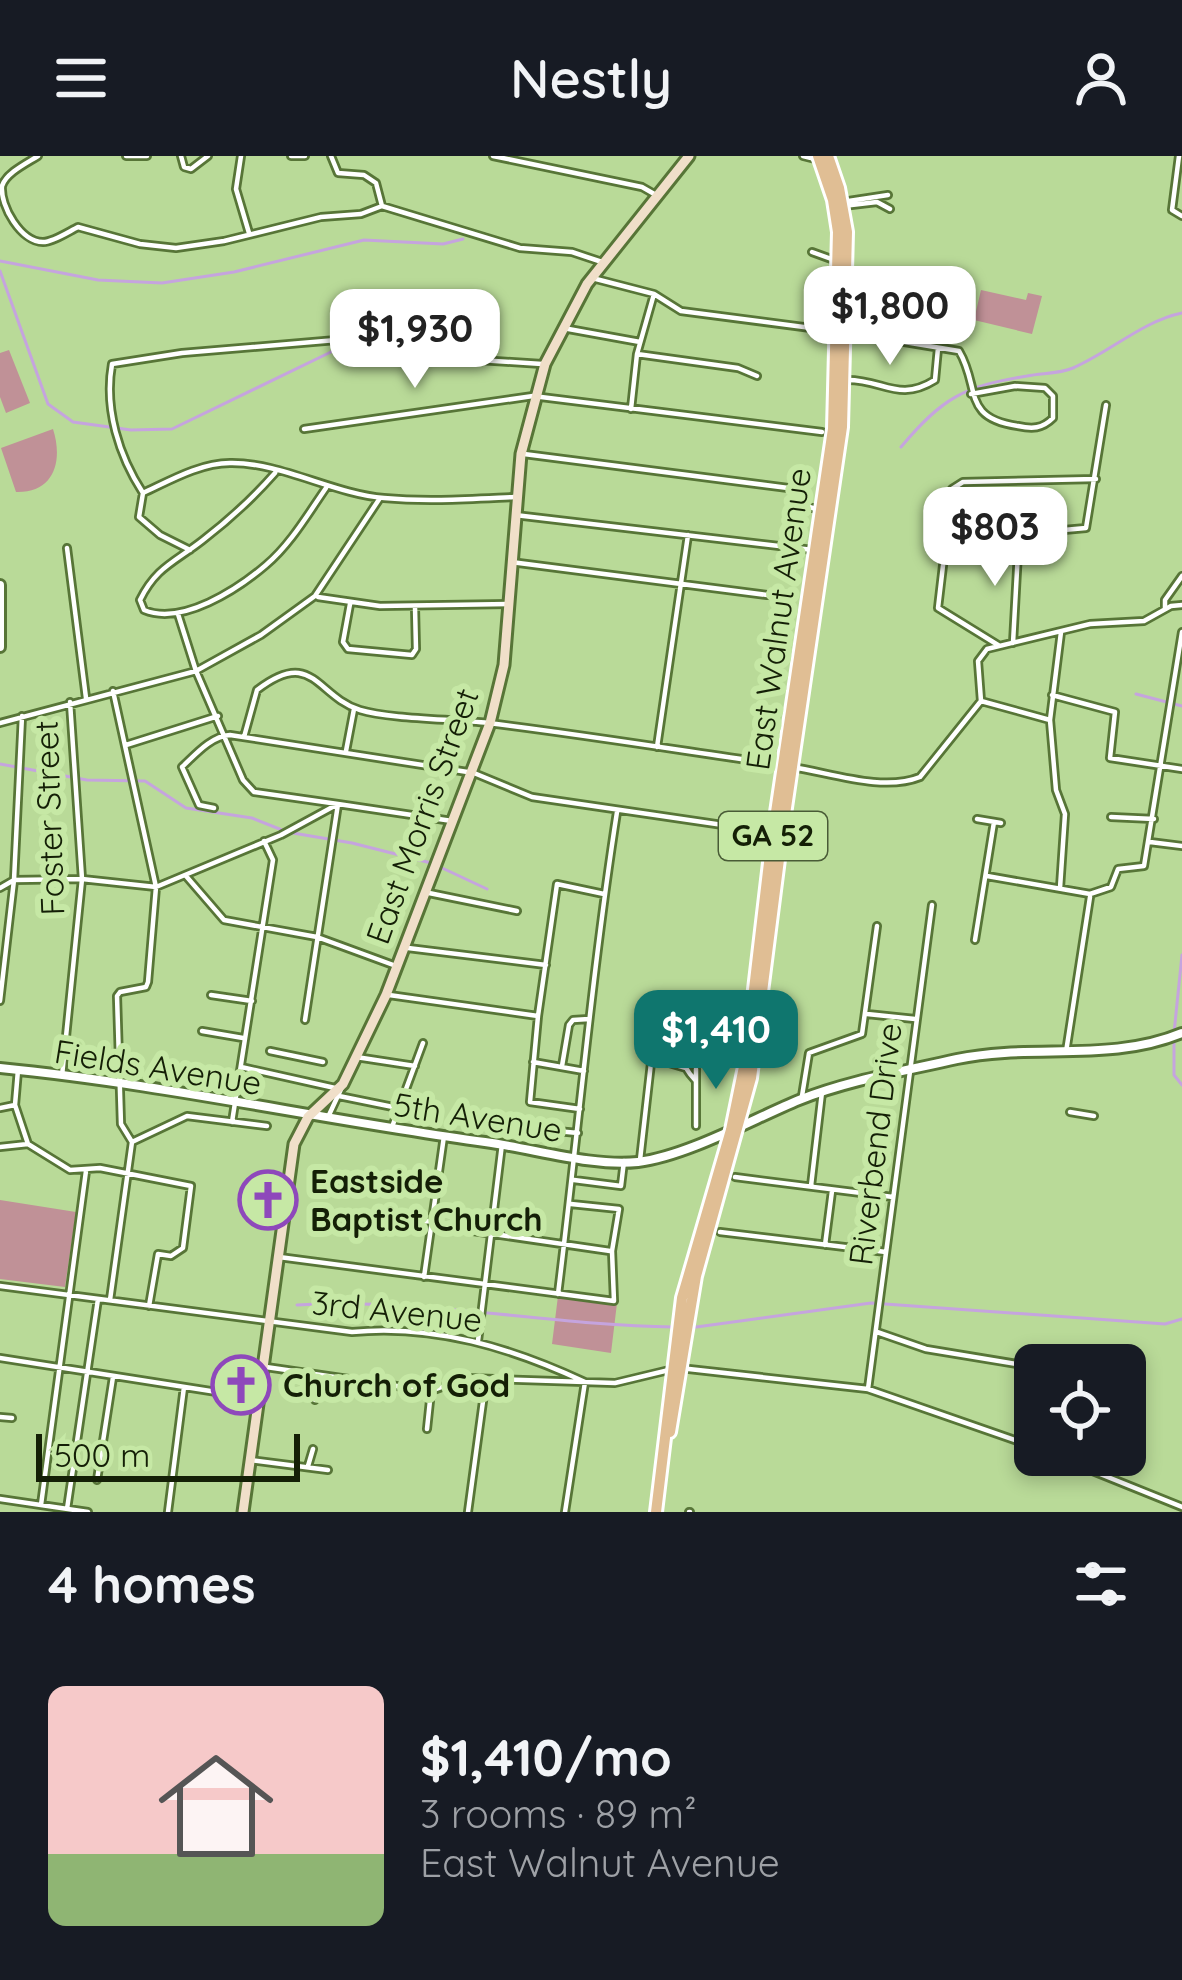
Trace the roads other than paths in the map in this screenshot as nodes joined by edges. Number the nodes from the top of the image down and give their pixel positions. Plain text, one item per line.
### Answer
1 (38, 156) edge
2 (126, 156) edge
3 (147, 156) edge
4 (181, 156) edge
5 (208, 156) edge
6 (241, 156) edge
7 (291, 156) edge
8 (304, 156) edge
9 (331, 156) edge
10 (493, 156) edge
11 (543, 156) edge
12 (688, 156) edge
13 (1179, 156) edge
14 (814, 157) edge
15 (542, 165) junction
16 (656, 195) junction
17 (889, 195) dead end
18 (844, 200) junction
19 (382, 206) junction
20 (890, 209) dead end
21 (1182, 216) edge
22 (249, 233) junction
23 (812, 252) dead end
24 (835, 257) junction
25 (604, 262) junction
26 (592, 278) junction
27 (654, 295) junction
28 (561, 328) junction
29 (843, 332) junction
30 (868, 336) junction
31 (640, 341) junction
32 (938, 348) junction
33 (637, 354) junction
34 (545, 364) junction
35 (757, 376) dead end
36 (846, 380) junction
37 (971, 394) junction
38 (533, 396) junction
39 (1106, 406) dead end
40 (631, 410) junction
41 (304, 429) dead end
42 (822, 432) dead end
43 (521, 454) junction
44 (276, 472) junction
45 (1096, 479) junction
46 (326, 488) junction
47 (142, 493) junction
48 (516, 497) junction
49 (380, 498) junction
50 (822, 510) junction
51 (1058, 512) dead end
52 (515, 515) junction
53 (944, 532) junction
54 (1056, 532) junction
55 (688, 535) junction
56 (1018, 535) junction
57 (67, 548) dead end
58 (190, 550) junction
59 (820, 551) junction
60 (512, 562) junction
61 (1182, 576) edge
62 (681, 584) junction
63 (0, 585) edge
64 (315, 596) junction
65 (767, 596) dead end
66 (350, 604) junction
67 (509, 604) junction
68 (1182, 604) edge
69 (415, 607) junction
70 (1165, 609) junction
71 (178, 614) junction
72 (1061, 630) junction
73 (1182, 632) edge
74 (998, 644) junction
75 (1012, 646) junction
76 (0, 647) edge
77 (196, 671) junction
78 (113, 691) junction
79 (1052, 695) junction
80 (86, 698) junction
81 (981, 701) junction
82 (70, 702) junction
83 (354, 709) junction
84 (22, 716) junction
85 (218, 716) junction
86 (1050, 720) junction
87 (0, 723) edge
88 (490, 723) junction
89 (222, 735) junction
90 (244, 737) junction
91 (124, 746) junction
92 (657, 747) junction
93 (346, 753) junction
94 (788, 766) junction
95 (1163, 766) junction
96 (1182, 770) edge
97 (473, 773) junction
98 (338, 804) junction
99 (214, 808) dead end
100 (618, 810) junction
101 (1111, 817) dead end
102 (977, 819) dead end
103 (1154, 819) junction
104 (454, 821) junction
105 (764, 831) dead end
106 (264, 841) junction
107 (1150, 842) junction
108 (1182, 846) edge
109 (186, 876) junction
110 (987, 877) junction
111 (82, 879) junction
112 (14, 880) junction
113 (156, 887) junction
114 (0, 888) edge
115 (1060, 888) junction
116 (428, 893) junction
117 (604, 894) junction
118 (1090, 894) junction
119 (932, 905) dead end
120 (518, 910) dead end
121 (877, 926) dead end
122 (265, 927) junction
123 (317, 937) junction
124 (975, 940) dead end
125 (405, 947) junction
126 (546, 964) junction
127 (396, 966) junction
128 (211, 995) dead end
129 (386, 995) junction
130 (0, 1001) edge
131 (252, 1001) junction
132 (657, 1010) dead end
133 (865, 1014) junction
134 (538, 1016) junction
135 (589, 1018) junction
136 (915, 1019) junction
137 (305, 1020) dead end
138 (202, 1031) dead end
139 (1182, 1034) edge
140 (245, 1039) junction
141 (424, 1043) dead end
142 (270, 1051) dead end
143 (1066, 1052) junction
144 (356, 1057) junction
145 (652, 1058) junction
146 (323, 1062) dead end
147 (532, 1062) junction
148 (415, 1066) junction
149 (562, 1066) junction
150 (241, 1067) junction
151 (0, 1068) edge
152 (191, 1068) dead end
153 (18, 1070) junction
154 (584, 1071) junction
155 (910, 1071) junction
156 (62, 1076) junction
157 (239, 1079) junction
158 (120, 1084) junction
159 (339, 1090) junction
160 (822, 1092) junction
161 (802, 1099) junction
162 (235, 1102) junction
163 (15, 1105) junction
164 (0, 1108) edge
165 (398, 1108) junction
166 (580, 1109) junction
167 (1070, 1112) dead end
168 (1094, 1116) dead end
169 (308, 1117) junction
170 (327, 1120) junction
171 (232, 1122) junction
172 (267, 1126) dead end
173 (697, 1126) dead end
174 (392, 1128) junction
175 (525, 1128) dead end
176 (735, 1128) junction
177 (578, 1133) junction
178 (445, 1136) junction
179 (132, 1142) junction
180 (28, 1144) junction
181 (502, 1144) junction
182 (0, 1148) edge
183 (575, 1156) junction
184 (624, 1161) junction
185 (640, 1162) junction
186 (86, 1172) junction
187 (128, 1176) junction
188 (735, 1177) dead end
189 (574, 1180) junction
190 (811, 1186) junction
191 (833, 1189) junction
192 (893, 1197) junction
193 (571, 1204) junction
194 (431, 1223) junction
195 (376, 1226) dead end
196 (490, 1231) junction
197 (720, 1232) dead end
198 (565, 1242) junction
199 (825, 1245) junction
200 (612, 1251) junction
201 (886, 1252) junction
202 (279, 1257) junction
203 (424, 1277) junction
204 (483, 1284) junction
205 (0, 1286) edge
206 (558, 1294) junction
207 (69, 1295) junction
208 (98, 1299) junction
209 (110, 1300) junction
210 (149, 1306) junction
211 (269, 1321) junction
212 (876, 1331) junction
213 (478, 1341) junction
214 (0, 1358) edge
215 (1014, 1363) edge
216 (263, 1366) junction
217 (58, 1367) junction
218 (675, 1369) junction
219 (87, 1372) junction
220 (319, 1376) junction
221 (113, 1377) junction
222 (486, 1378) junction
223 (585, 1382) junction
224 (184, 1387) junction
225 (868, 1388) junction
226 (431, 1391) junction
227 (258, 1398) junction
228 (315, 1400) dead end
229 (0, 1417) edge
230 (12, 1418) dead end
231 (427, 1429) dead end
232 (1014, 1440) edge
233 (313, 1449) dead end
234 (249, 1460) junction
235 (308, 1466) junction
236 (328, 1470) dead end
237 (1106, 1476) edge
238 (97, 1480) dead end
239 (0, 1499) edge
240 (41, 1505) junction
241 (1182, 1507) edge
242 (67, 1509) edge
243 (88, 1512) edge
244 (168, 1512) edge
245 (243, 1512) edge
246 (468, 1512) edge
247 (565, 1512) edge
248 (657, 1512) edge

1 - 22 street
2 - 3 street
4 - 5 street
6 - 22 street
7 - 8 street
9 - 19 street
10 - 15 street
11 - 15 street
12 - 16 main road, East Morris Street
13 - 21 street
14 - 18 main road, East Walnut Avenue / GA 52
14 - 24 main road, East Walnut Avenue / GA 52
15 - 16 street
16 - 25 main road, East Morris Street
17 - 18 street
18 - 20 street
18 - 29 main road, East Walnut Avenue / GA 52
19 - 22 street
19 - 25 street
23 - 24 street
24 - 29 main road, East Walnut Avenue / GA 52
25 - 26 main road, East Morris Street
26 - 27 street
26 - 28 main road, East Morris Street
27 - 29 street
27 - 31 street
28 - 31 street
28 - 34 main road, East Morris Street
29 - 30 street
29 - 30 street
29 - 36 main road, East Walnut Avenue / GA 52
29 - 50 main road, East Walnut Avenue / GA 52
30 - 32 street
31 - 33 street
32 - 36 street
32 - 37 street
33 - 35 street
33 - 40 street
34 - 38 main road, East Morris Street
34 - 47 street
36 - 59 main road, East Walnut Avenue / GA 52
37 - 37 street
38 - 40 street
38 - 41 street
38 - 43 main road, East Morris Street
39 - 45 street
40 - 42 street
43 - 48 main road, East Morris Street
43 - 50 street
44 - 46 street
44 - 47 street
44 - 58 street
45 - 53 street
45 - 54 street
46 - 49 street
46 - 71 street
47 - 58 street
48 - 49 street
48 - 52 main road, East Morris Street
49 - 64 street
50 - 59 main road, East Walnut Avenue / GA 52
51 - 54 street
52 - 55 street
52 - 60 main road, East Morris Street
53 - 56 street
53 - 74 street
54 - 56 street
55 - 59 street
55 - 62 street
56 - 75 street
57 - 80 street
58 - 71 street
59 - 94 main road, East Walnut Avenue / GA 52
60 - 62 street
60 - 67 main road, East Morris Street
61 - 70 street
62 - 65 street
62 - 92 street
63 - 76 street
64 - 66 street
64 - 77 street
66 - 69 street
66 - 69 street
67 - 69 street
67 - 88 main road, East Morris Street
68 - 70 street
70 - 72 street
71 - 77 street
72 - 75 street
72 - 79 street
73 - 95 street
74 - 75 street
74 - 81 street
77 - 78 street
77 - 85 street
78 - 80 street
78 - 91 street
79 - 86 street
79 - 95 street
80 - 82 street
81 - 86 street
81 - 94 street
82 - 84 street
82 - 111 street, Foster Street
83 - 88 street
83 - 90 street
83 - 93 street
84 - 87 street
84 - 112 street
85 - 89 street
85 - 91 street
86 - 115 street
88 - 92 street
88 - 97 main road, East Morris Street
89 - 90 street
89 - 98 street
89 - 99 street
90 - 93 street
91 - 113 street
92 - 94 street
93 - 97 street
94 - 176 main road, East Walnut Avenue / GA 52
95 - 96 street
95 - 103 street
97 - 100 street
97 - 104 main road, East Morris Street
98 - 104 street
98 - 106 street
98 - 123 street
100 - 105 street
100 - 117 street
101 - 103 street
102 - 110 street
103 - 107 street
104 - 116 main road, East Morris Street
106 - 109 street
106 - 122 street
107 - 108 street
107 - 118 street
109 - 113 street
109 - 122 street
110 - 115 street
110 - 124 street
111 - 112 street
111 - 113 street
111 - 156 street, Foster Street
112 - 114 street
112 - 130 street
113 - 158 street
115 - 118 street
116 - 120 street
116 - 125 main road, East Morris Street
117 - 126 street
117 - 135 street
118 - 143 street
119 - 136 street, Riverbend Drive
121 - 133 street
122 - 123 street
122 - 131 street
123 - 127 street
123 - 137 street
125 - 126 street
125 - 127 main road, East Morris Street
126 - 134 street
127 - 129 main road, East Morris Street
128 - 131 street
129 - 134 street
129 - 144 main road, East Morris Street
131 - 140 street
132 - 145 street
133 - 136 street
133 - 161 street
134 - 147 street
135 - 149 street
135 - 154 street
136 - 155 street, Riverbend Drive
138 - 140 street
139 - 143 street
140 - 150 street
141 - 148 street
142 - 146 street
143 - 155 street
144 - 148 street
144 - 159 main road, East Morris Street
145 - 173 street
145 - 185 street
147 - 149 street
147 - 166 street
148 - 165 street
149 - 154 street
150 - 157 street
150 - 159 street
151 - 153 street, Fields Avenue
152 - 157 street
153 - 156 street, Fields Avenue
153 - 163 street
154 - 166 street
155 - 160 street
155 - 192 street, Riverbend Drive
156 - 158 street, Fields Avenue
157 - 162 street
158 - 162 street, Fields Avenue
158 - 179 street
159 - 165 street
159 - 169 main road, East Morris Street
159 - 170 street
160 - 161 street
160 - 190 street
161 - 176 street
162 - 169 street, Fields Avenue
162 - 171 street
163 - 164 street
163 - 180 street
165 - 174 street
166 - 177 street
167 - 168 street
169 - 170 street, 5th Avenue
169 - 202 main road, East Morris Street
170 - 174 street, 5th Avenue
171 - 172 street
171 - 179 street
174 - 178 street, 5th Avenue
175 - 177 street
176 - 185 street
176 - 218 main road, East Walnut Avenue / GA 52
177 - 183 street
178 - 181 street, 5th Avenue
178 - 194 street
179 - 187 street
180 - 182 street
180 - 186 street
181 - 183 street, 5th Avenue
181 - 196 street
183 - 184 street, 5th Avenue
183 - 189 street
184 - 185 street, 5th Avenue
184 - 189 street
186 - 187 street
186 - 207 street
187 - 209 street
187 - 210 street
188 - 190 street
189 - 193 street
190 - 191 street
191 - 192 street
191 - 199 street
192 - 201 street, Riverbend Drive
193 - 198 street
193 - 200 street
194 - 195 street
194 - 196 street
194 - 203 street
196 - 198 street
196 - 204 street
197 - 199 street
198 - 200 street
198 - 206 street
199 - 201 street
200 - 206 street
201 - 212 street, Riverbend Drive
202 - 203 street
202 - 211 main road, East Morris Street
203 - 204 street
204 - 206 street
204 - 213 street
205 - 207 street, 3rd Avenue
207 - 208 street, 3rd Avenue
207 - 217 street
208 - 209 street, 3rd Avenue
208 - 219 street
209 - 210 street, 3rd Avenue
210 - 211 street, 3rd Avenue
211 - 213 street, 3rd Avenue
211 - 216 main road, East Morris Street
212 - 215 street
212 - 225 street, Riverbend Drive
213 - 223 street, 3rd Avenue
214 - 217 street
216 - 220 street
216 - 227 main road, East Morris Street
217 - 219 street
217 - 240 street
218 - 223 street
218 - 225 street
218 - 248 main road, East Walnut Avenue / GA 52
219 - 221 street
219 - 242 street
220 - 226 street
220 - 228 street
221 - 224 street
221 - 238 street
222 - 223 street
222 - 226 street
222 - 246 street
223 - 247 street
224 - 227 street
224 - 244 street
225 - 232 street
226 - 231 street
227 - 234 main road, East Morris Street
229 - 230 street
233 - 235 street
234 - 235 street
234 - 245 main road, East Morris Street
235 - 236 street
237 - 241 street
239 - 240 street
240 - 242 street
242 - 243 street

